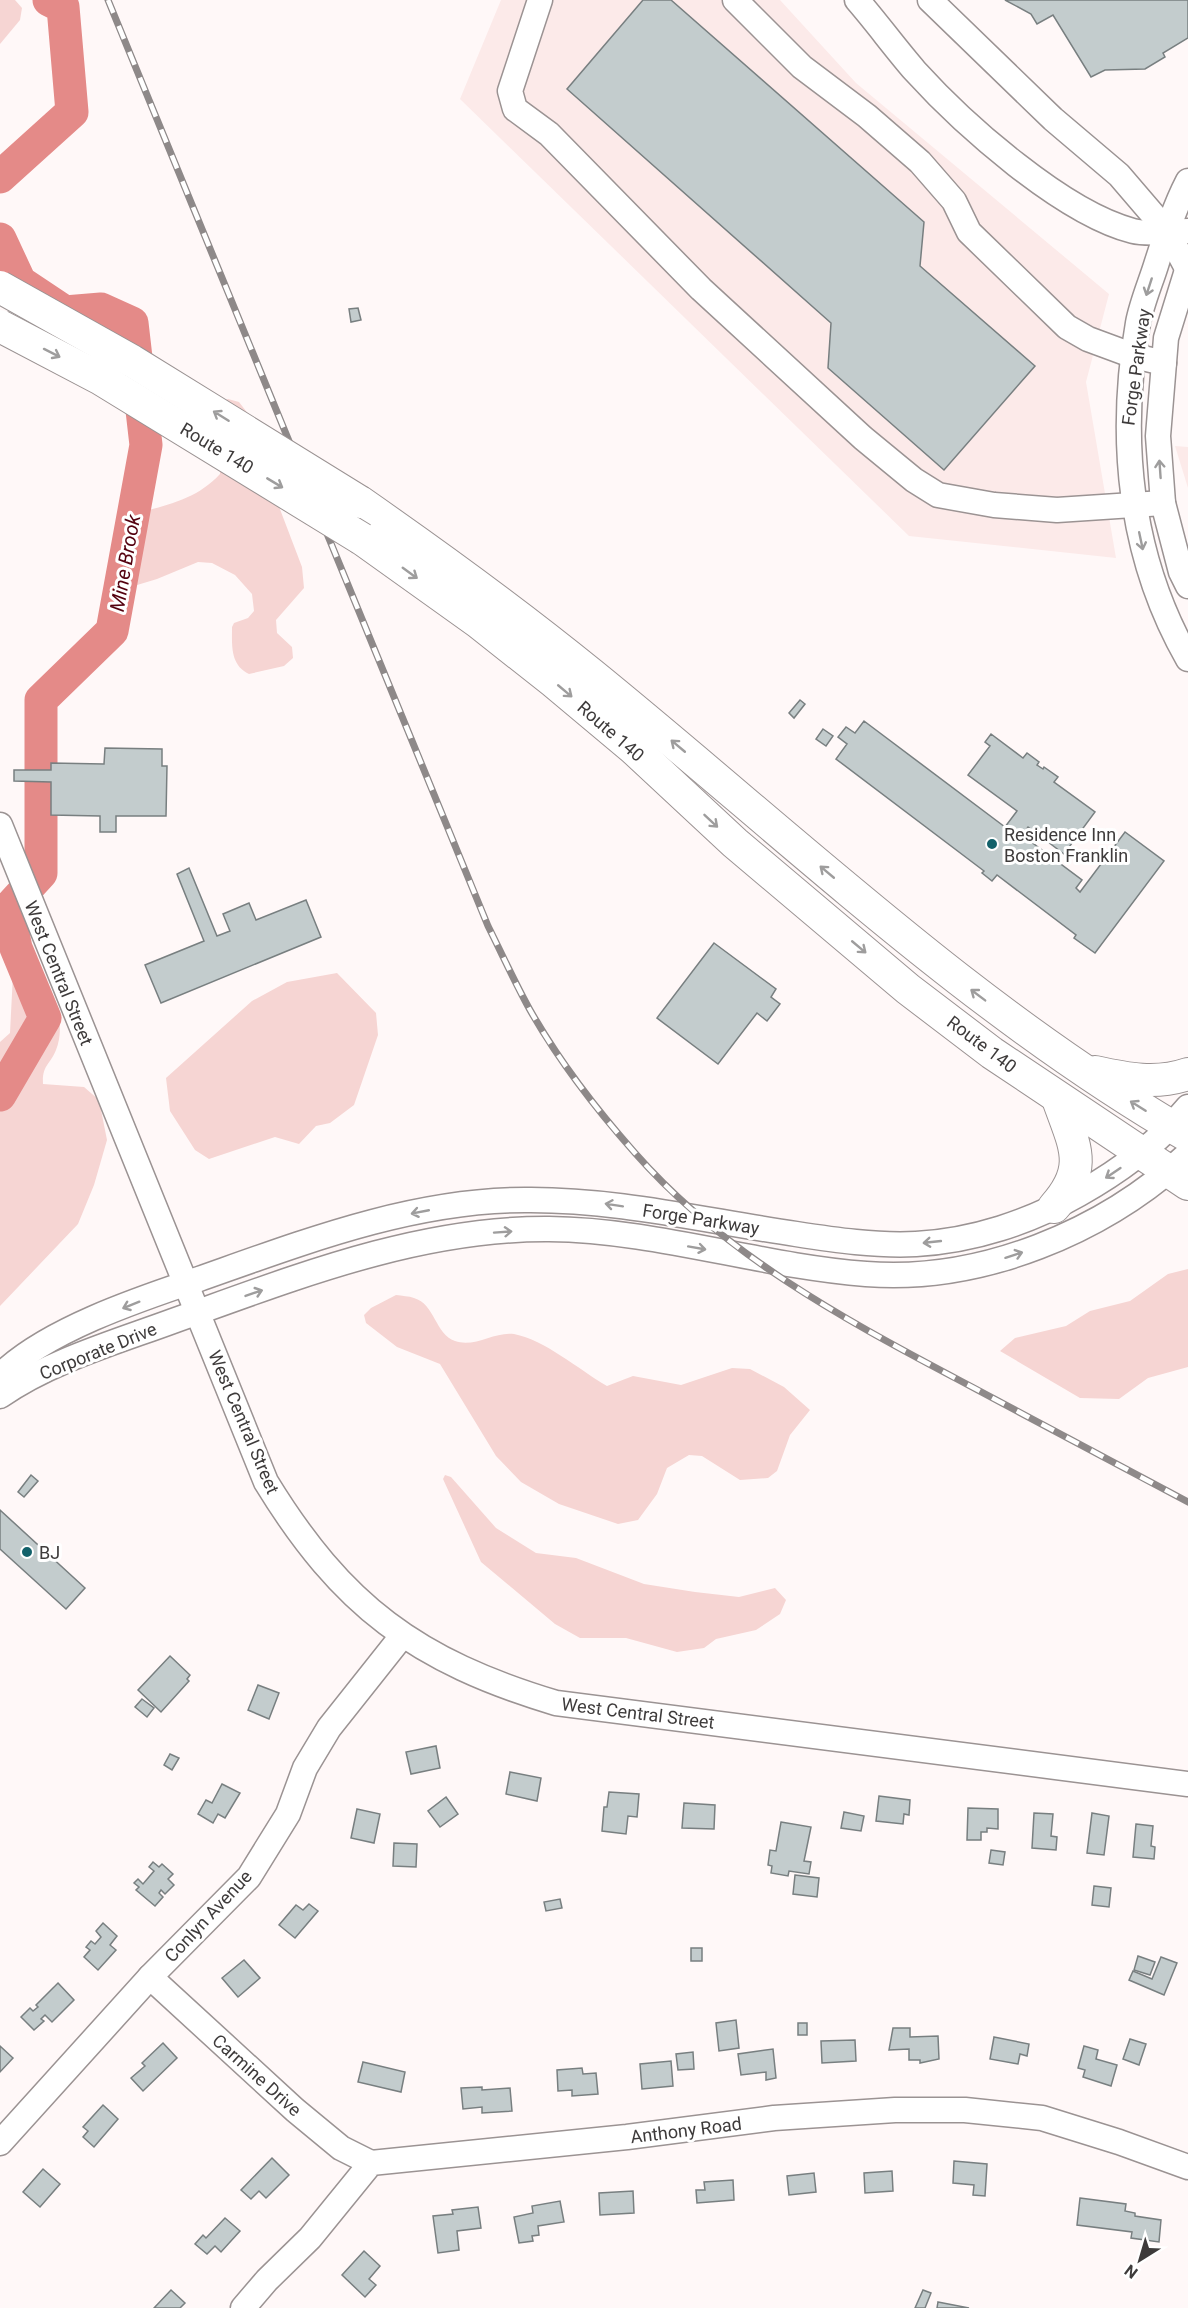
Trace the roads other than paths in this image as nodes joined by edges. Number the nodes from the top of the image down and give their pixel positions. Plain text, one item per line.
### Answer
1 (540, 0) edge
2 (735, 0) edge
3 (858, 0) edge
4 (930, 0) edge
5 (1188, 180) edge
6 (1178, 231) edge
7 (1188, 269) edge
8 (0, 287) edge
9 (0, 326) edge
10 (1134, 356) junction
11 (1164, 363) junction
12 (1163, 503) junction
13 (1134, 506) junction
14 (1188, 586) edge
15 (1188, 659) edge
16 (0, 825) edge
17 (1079, 1069) junction
18 (1188, 1074) edge
19 (1058, 1099) junction
20 (1182, 1123) edge
21 (1141, 1153) junction
22 (1181, 1170) edge
23 (1053, 1207) junction
24 (186, 1283) junction
25 (198, 1312) junction
26 (0, 1376) edge
27 (0, 1396) edge
28 (402, 1636) junction
29 (1188, 1784) edge
30 (150, 1977) junction
31 (0, 2142) edge
32 (371, 2163) junction
33 (1188, 2167) edge
34 (243, 2308) edge

1 - 13 street
2 - 10 street
3 - 6 street
4 - 6 street
5 - 6 street, Forge Parkway
6 - 7 street
6 -> 10 street, Forge Parkway
7 - 11 street, Forge Parkway
17 -> 8 main road, Route 140, bridge
9 -> 19 main road, Route 140, bridge
10 - 11 street
10 - 13 street, Forge Parkway
12 -> 11 street, Forge Parkway
12 - 13 street
12 - 14 street, Forge Parkway
13 -> 15 street, Forge Parkway
16 - 24 street, West Central Street
17 - 18 main road
20 -> 17 main road, Route 140
19 - 21 main road, Route 140
19 - 23 main road
20 - 21 street, Forge Parkway
21 - 22 main road, Route 140
21 -> 23 street, Forge Parkway
25 -> 22 street, Forge Parkway
23 -> 24 street, Forge Parkway
24 - 25 street, West Central Street
24 -> 26 street, Corporate Drive
25 - 27 street, Corporate Drive
25 - 28 street, West Central Street
28 - 29 street, West Central Street
28 - 30 street, Conlyn Avenue
30 - 31 street, Conlyn Avenue
30 - 32 street, Carmine Drive
32 - 33 street, Anthony Road
32 - 34 street

